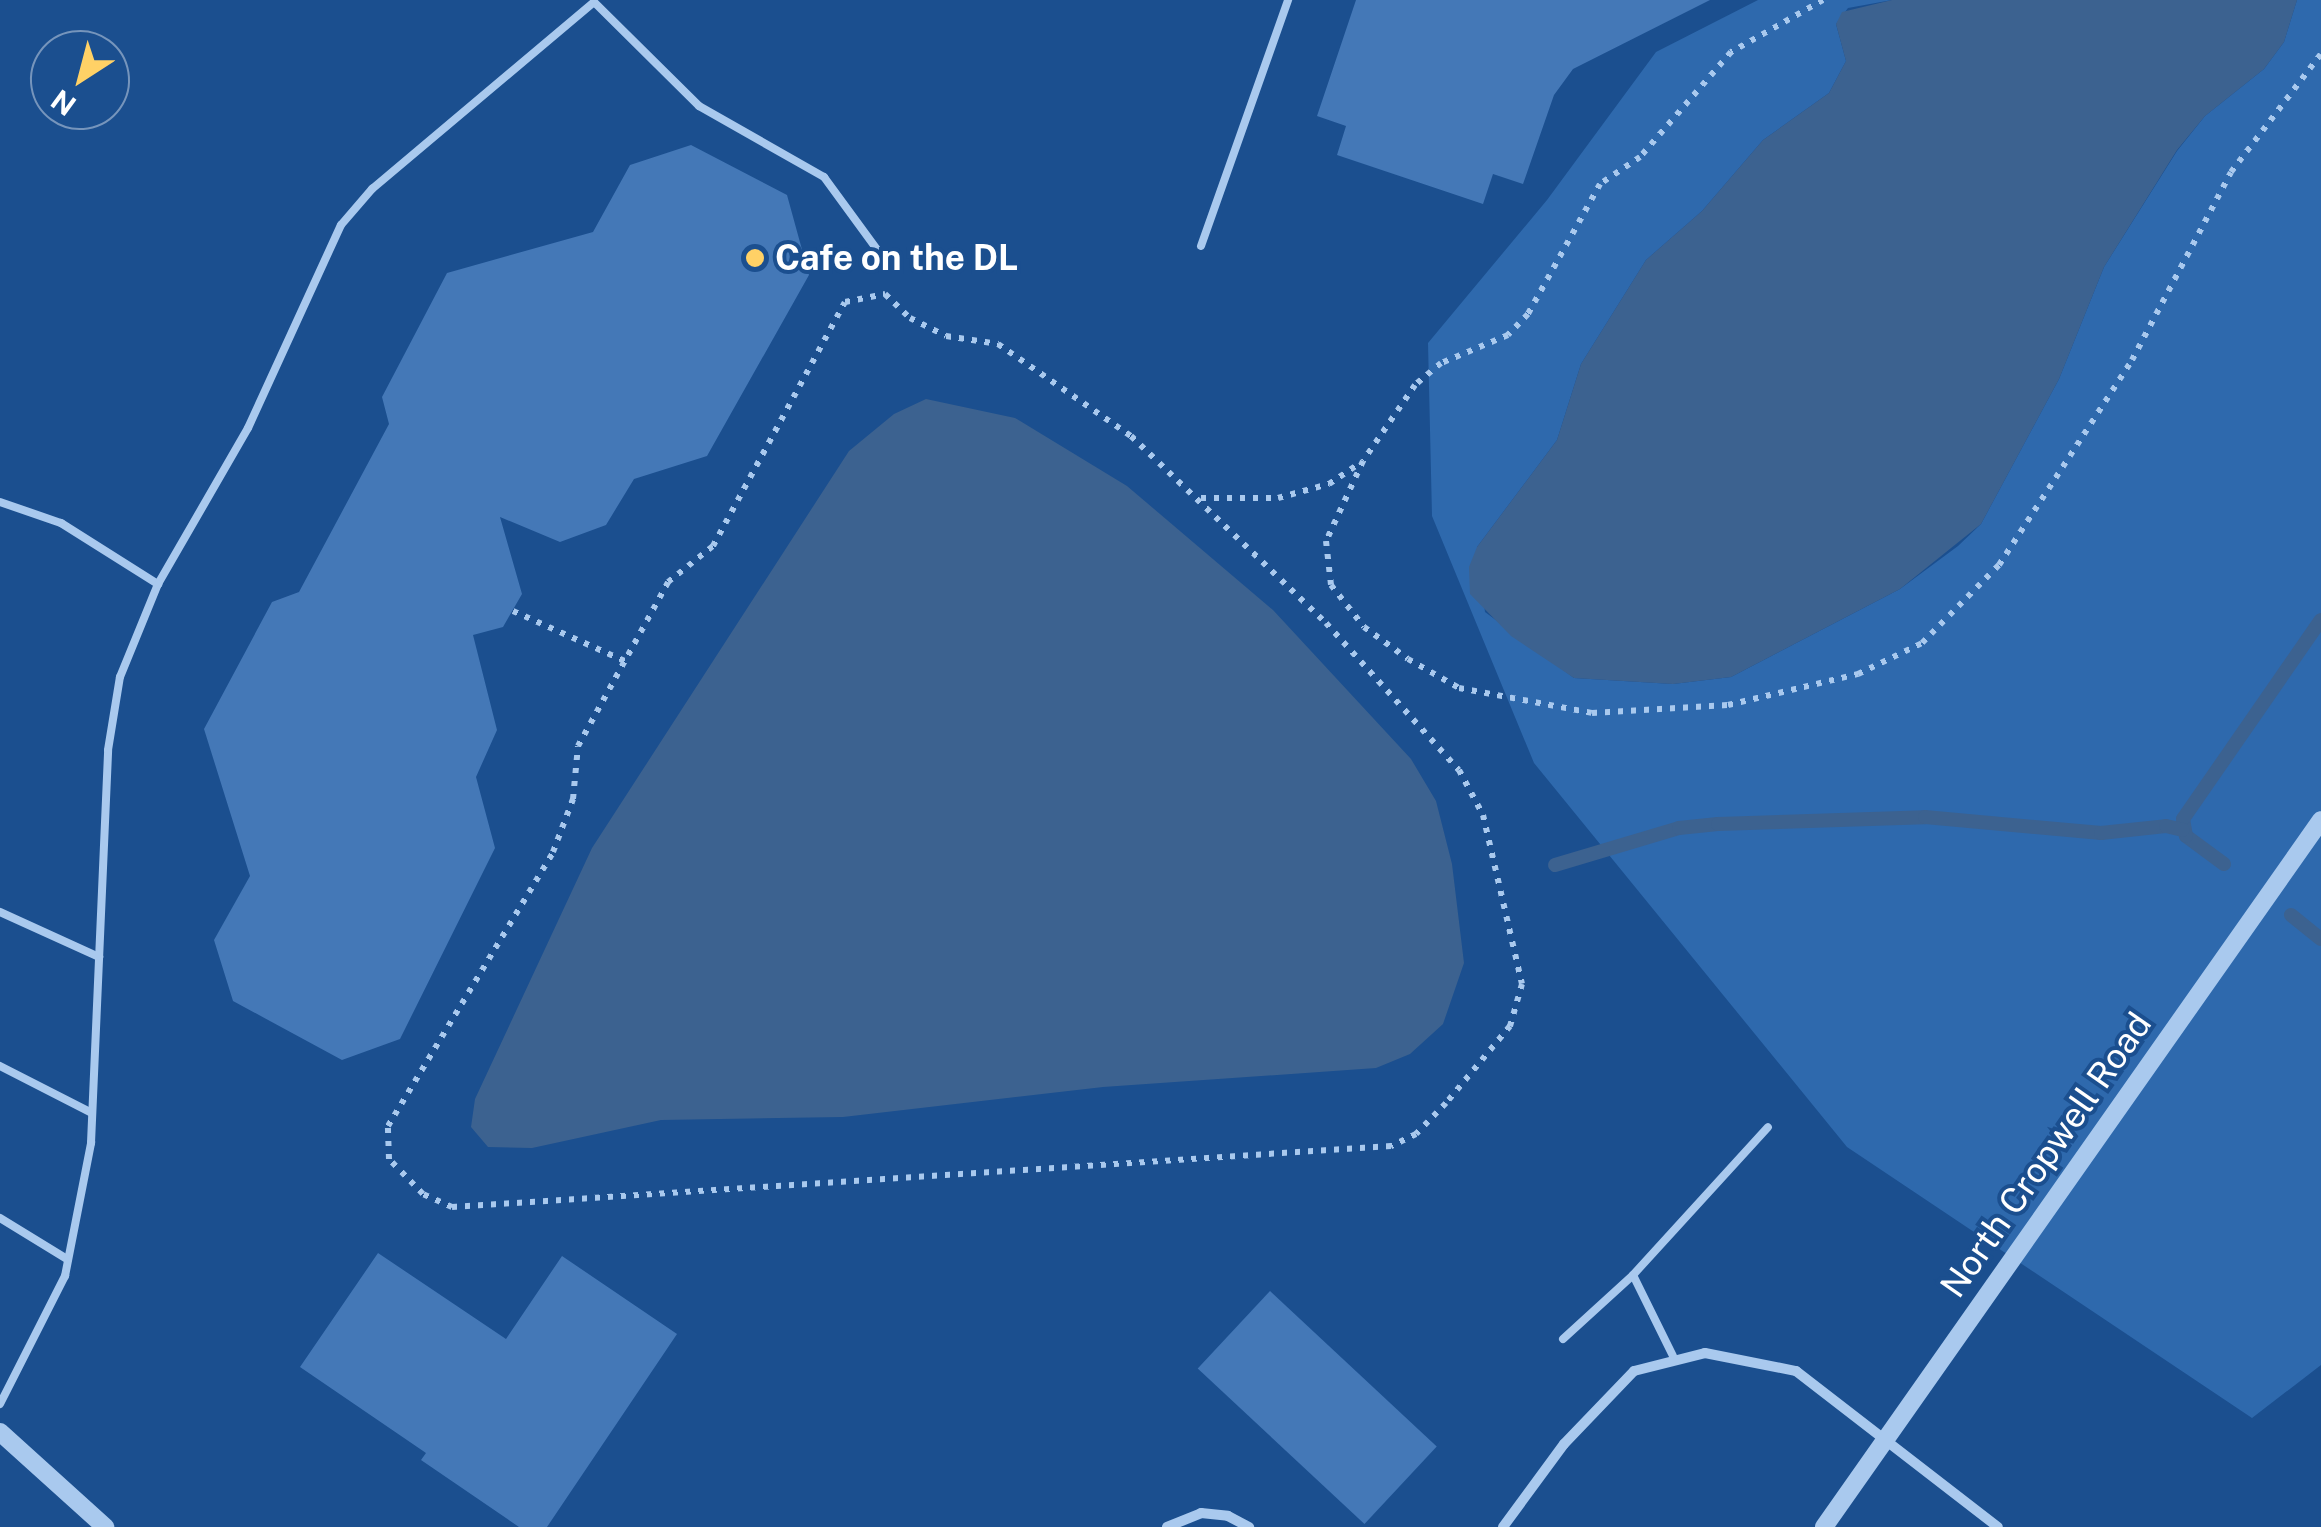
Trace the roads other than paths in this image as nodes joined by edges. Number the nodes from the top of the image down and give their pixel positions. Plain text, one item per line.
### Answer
1 (1288, 0) edge
2 (1202, 246) dead end
3 (881, 255) dead end
4 (0, 502) edge
5 (158, 584) junction
6 (2321, 820) edge
7 (0, 912) edge
8 (99, 957) junction
9 (0, 1066) edge
10 (92, 1113) junction
11 (1768, 1127) dead end
12 (0, 1218) edge
13 (68, 1259) junction
14 (1632, 1275) junction
15 (1563, 1339) dead end
16 (1673, 1356) junction
17 (0, 1404) edge
18 (0, 1432) edge
19 (1882, 1443) junction
20 (105, 1527) edge
21 (1167, 1527) edge
22 (1249, 1527) edge
23 (1502, 1527) edge
24 (1824, 1527) edge
25 (1998, 1527) edge

1 - 2 lane
3 - 5 lane
4 - 5 lane
5 - 8 lane
6 - 19 street, North Cropwell Road
7 - 8 lane
8 - 10 lane
9 - 10 lane
10 - 13 lane
11 - 14 lane
12 - 13 lane
13 - 17 lane
14 - 15 lane
14 - 16 lane
16 - 19 street
16 - 23 street
18 - 20 street
19 - 24 street, North Cropwell Road
19 - 25 street
21 - 22 street

